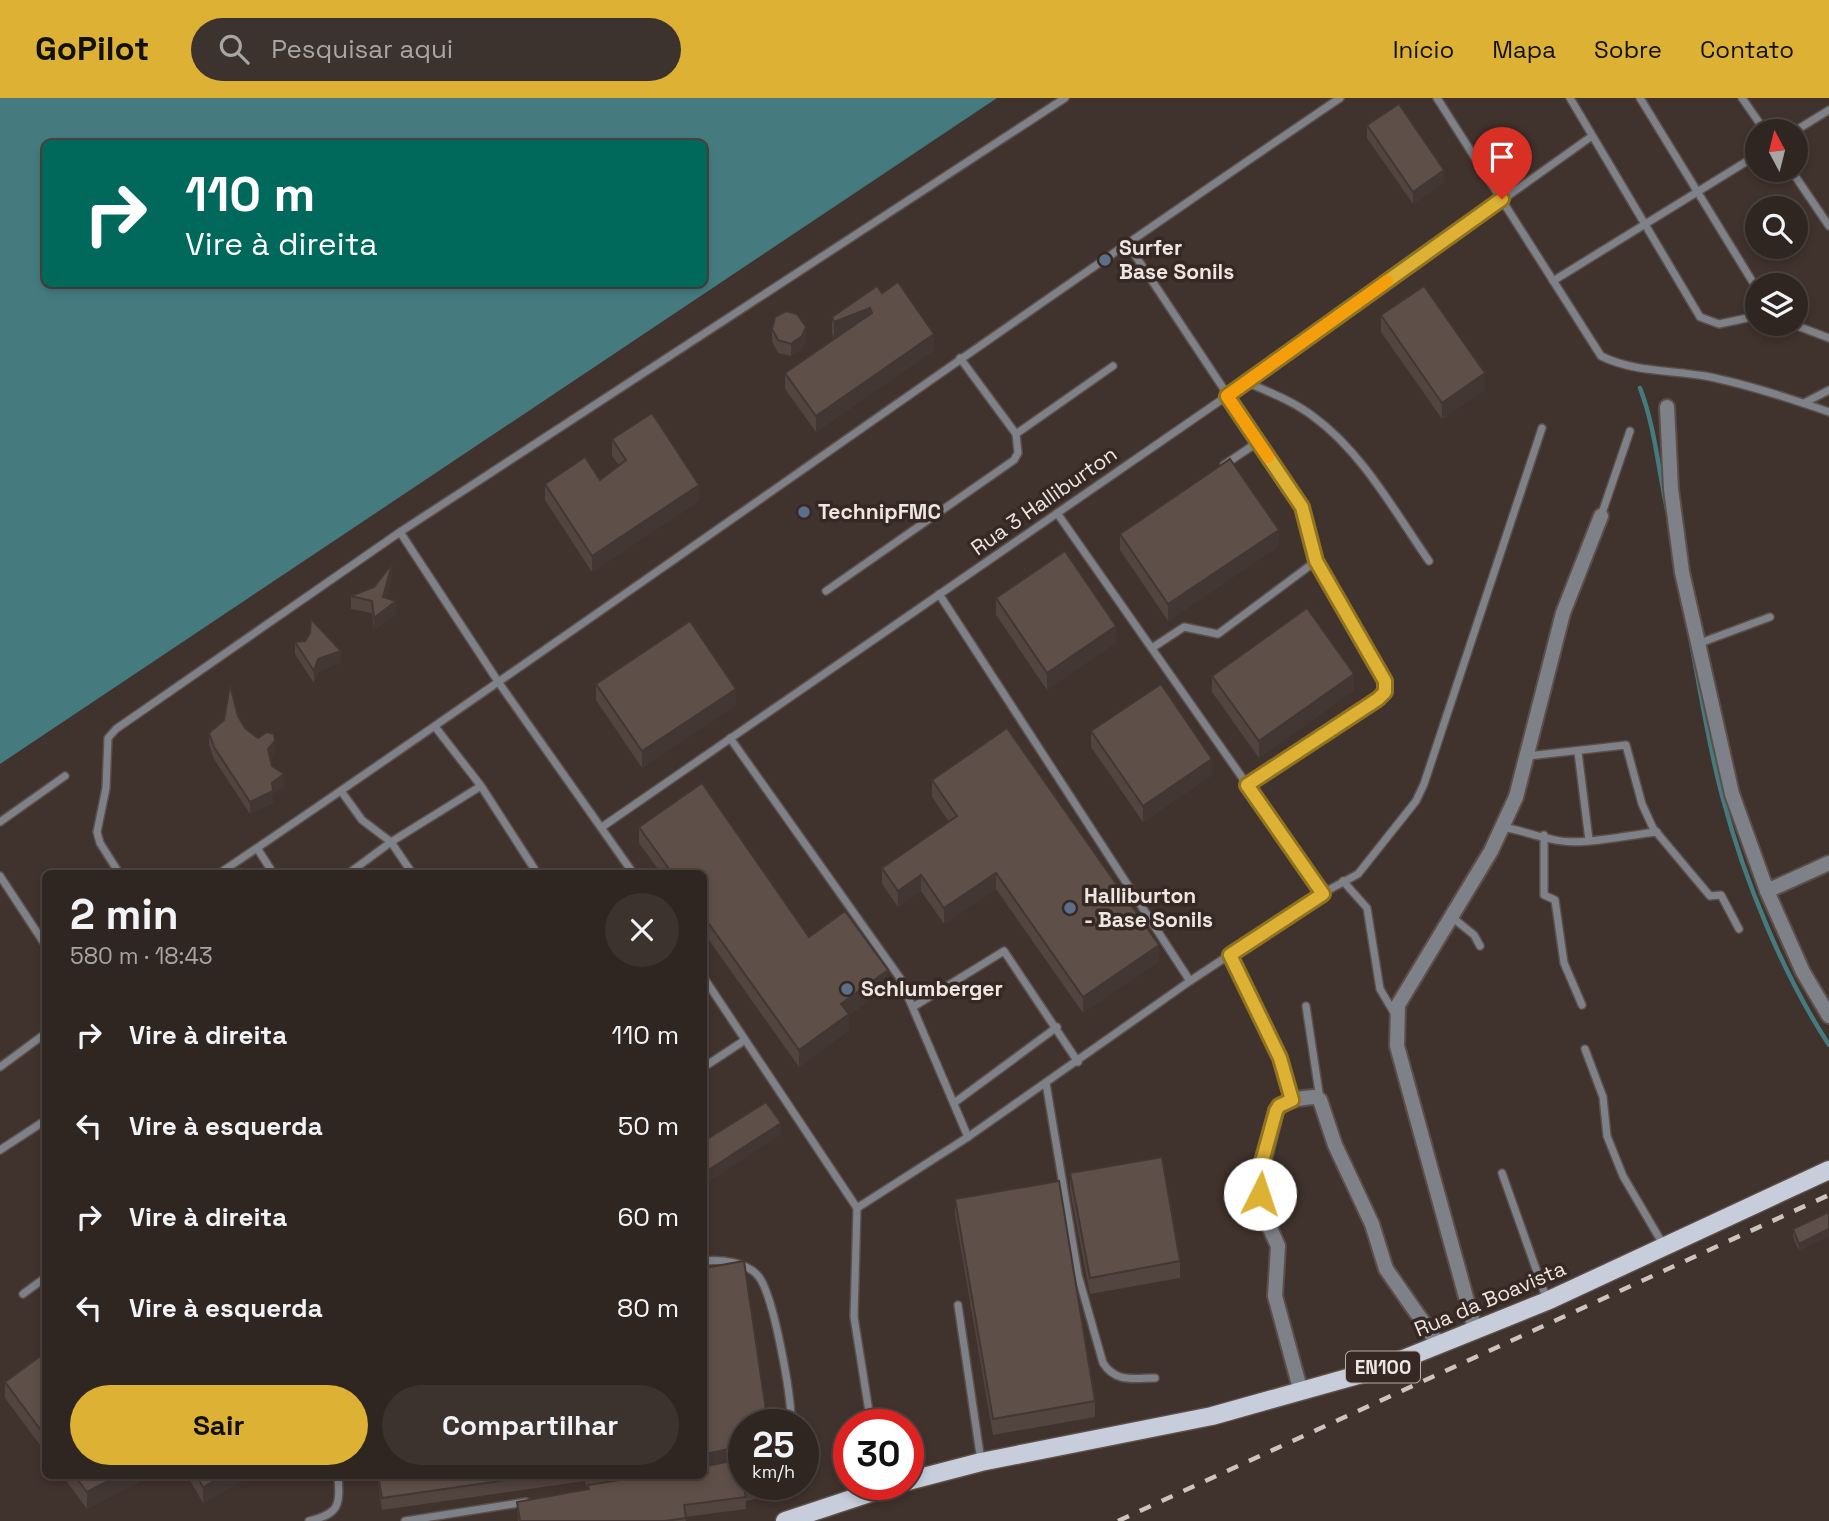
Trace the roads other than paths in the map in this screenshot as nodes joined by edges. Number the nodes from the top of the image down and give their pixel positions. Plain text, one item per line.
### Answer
1 (1065, 98) edge
2 (1340, 98) edge
3 (1437, 98) edge
4 (1570, 98) edge
5 (1640, 98) edge
6 (1742, 98) edge
7 (1829, 110) edge
8 (1757, 119) edge
9 (1808, 123) edge
10 (1592, 136) junction
11 (1745, 163) edge
12 (1799, 182) edge
13 (1698, 193) junction
14 (1502, 199) junction
15 (1647, 223) junction
16 (1829, 226) edge
17 (1126, 243) junction
18 (1747, 273) edge
19 (1553, 281) junction
20 (1745, 319) edge
21 (1808, 330) edge
22 (1829, 338) edge
23 (960, 358) junction
24 (1113, 366) dead end
25 (1246, 382) junction
26 (1829, 390) edge
27 (1227, 396) junction
28 (1804, 403) junction
29 (1667, 407) dead end
30 (1829, 412) edge
31 (1542, 428) dead end
32 (1630, 431) dead end
33 (1016, 434) junction
34 (1258, 442) junction
35 (1215, 471) edge
36 (1058, 513) junction
37 (1601, 516) joint
38 (400, 532) junction
39 (1316, 561) junction
40 (1429, 561) dead end
41 (826, 591) dead end
42 (939, 594) junction
43 (1770, 617) dead end
44 (1700, 643) junction
45 (1152, 648) junction
46 (499, 683) junction
47 (436, 728) junction
48 (730, 738) junction
49 (1578, 752) junction
50 (1528, 756) junction
51 (65, 776) dead end
52 (1247, 785) junction
53 (481, 786) junction
54 (341, 791) junction
55 (0, 822) edge
56 (602, 827) junction
57 (1503, 827) junction
58 (1657, 832) junction
59 (1544, 835) junction
60 (1589, 840) junction
61 (391, 842) junction
62 (257, 848) junction
63 (1829, 863) edge
64 (117, 870) edge
65 (224, 870) edge
66 (271, 870) edge
67 (353, 870) edge
68 (410, 870) edge
69 (535, 870) edge
70 (631, 870) edge
71 (0, 876) edge
72 (1343, 881) junction
73 (1767, 891) junction
74 (1323, 894) junction
75 (1453, 918) junction
76 (1739, 929) dead end
77 (42, 940) edge
78 (1480, 946) dead end
79 (1230, 955) junction
80 (1190, 981) junction
81 (707, 983) edge
82 (1306, 1006) dead end
83 (1583, 1006) dead end
84 (913, 1007) junction
85 (1829, 1016) edge
86 (1396, 1017) junction
87 (1057, 1027) junction
88 (42, 1036) edge
89 (745, 1040) junction
90 (1585, 1049) dead end
91 (1078, 1062) junction
92 (707, 1065) edge
93 (0, 1067) edge
94 (1046, 1083) junction
95 (1292, 1100) junction
96 (1320, 1100) junction
97 (954, 1103) junction
98 (42, 1123) edge
99 (968, 1136) junction
100 (0, 1150) edge
101 (1829, 1170) edge
102 (1502, 1173) dead end
103 (857, 1208) junction
104 (1664, 1247) junction
105 (707, 1261) edge
106 (42, 1280) edge
107 (23, 1294) dead end
108 (1547, 1301) junction
109 (958, 1305) dead end
110 (1475, 1330) junction
111 (1439, 1345) junction
112 (1154, 1378) dead end
113 (1301, 1392) junction
114 (789, 1409) edge
115 (869, 1409) edge
116 (981, 1462) junction
117 (924, 1477) edge
118 (338, 1479) edge
119 (541, 1499) edge
120 (841, 1500) edge
121 (309, 1521) edge
122 (405, 1521) edge
123 (785, 1521) edge

1 - 38 lane
2 - 17 lane
3 - 14 lane
4 - 10 lane
5 - 13 lane
6 - 8 lane
7 - 9 lane
10 - 14 lane, Rua 3 Halliburton
10 - 15 lane
11 - 13 lane
12 - 16 lane
13 - 15 lane
13 - 18 lane
14 - 19 lane
14 - 25 lane, Rua 3 Halliburton
15 - 19 lane
15 - 20 lane
17 - 23 lane
17 - 27 lane
19 - 28 lane
21 - 22 lane
23 - 33 lane
23 - 46 lane
24 - 33 lane
25 - 27 lane, Rua 3 Halliburton
25 - 40 lane
26 - 28 lane
27 - 34 lane
27 - 36 lane, Rua 3 Halliburton
28 - 30 lane
29 - 44 street
31 - 72 lane
32 - 37 lane
33 - 41 lane
34 - 35 lane
34 - 39 lane
36 - 42 lane, Rua 3 Halliburton
36 - 45 lane
37 - 50 street
38 - 46 lane
38 - 64 lane
39 - 45 lane
39 - 52 lane
42 - 48 lane, Rua 3 Halliburton
42 - 80 lane
43 - 44 lane
44 - 73 street
45 - 52 lane
46 - 47 lane
46 - 56 lane
47 - 53 lane
47 - 54 lane
48 - 56 lane, Rua 3 Halliburton
48 - 84 lane
49 - 50 lane
49 - 58 lane
49 - 60 lane
50 - 57 street
51 - 55 lane
52 - 74 lane
53 - 61 lane
53 - 69 lane
54 - 61 lane
54 - 62 lane
56 - 70 lane
57 - 59 lane
57 - 75 street
58 - 60 lane
58 - 76 lane
59 - 60 lane
59 - 83 lane
61 - 67 lane
61 - 68 lane
62 - 65 lane
62 - 66 lane
63 - 73 street
71 - 77 lane
72 - 74 lane
72 - 86 lane
73 - 85 street
74 - 79 lane
75 - 78 lane
75 - 86 street
79 - 80 lane
79 - 95 lane
80 - 91 lane
81 - 89 lane
82 - 96 lane
84 - 87 lane
84 - 97 lane
86 - 110 street
87 - 91 lane
87 - 97 lane
88 - 93 lane
89 - 92 lane
89 - 103 lane
90 - 104 lane
91 - 94 lane
94 - 99 lane
94 - 112 lane
95 - 96 street
95 - 113 street
96 - 111 street
97 - 99 lane
98 - 100 lane
99 - 103 lane
101 - 104 main road, Rua da Boavista / EN100
102 - 108 lane
103 - 115 lane
104 - 108 main road, Rua da Boavista / EN100
105 - 114 lane
106 - 107 lane
108 - 110 main road, Rua da Boavista / EN100
109 - 116 lane
110 - 111 main road, Rua da Boavista / EN100
111 - 113 main road, Rua da Boavista / EN100
113 - 116 main road, Rua da Boavista / EN100
116 - 117 main road, Rua da Boavista / EN100
118 - 121 lane
119 - 122 lane
120 - 123 main road

